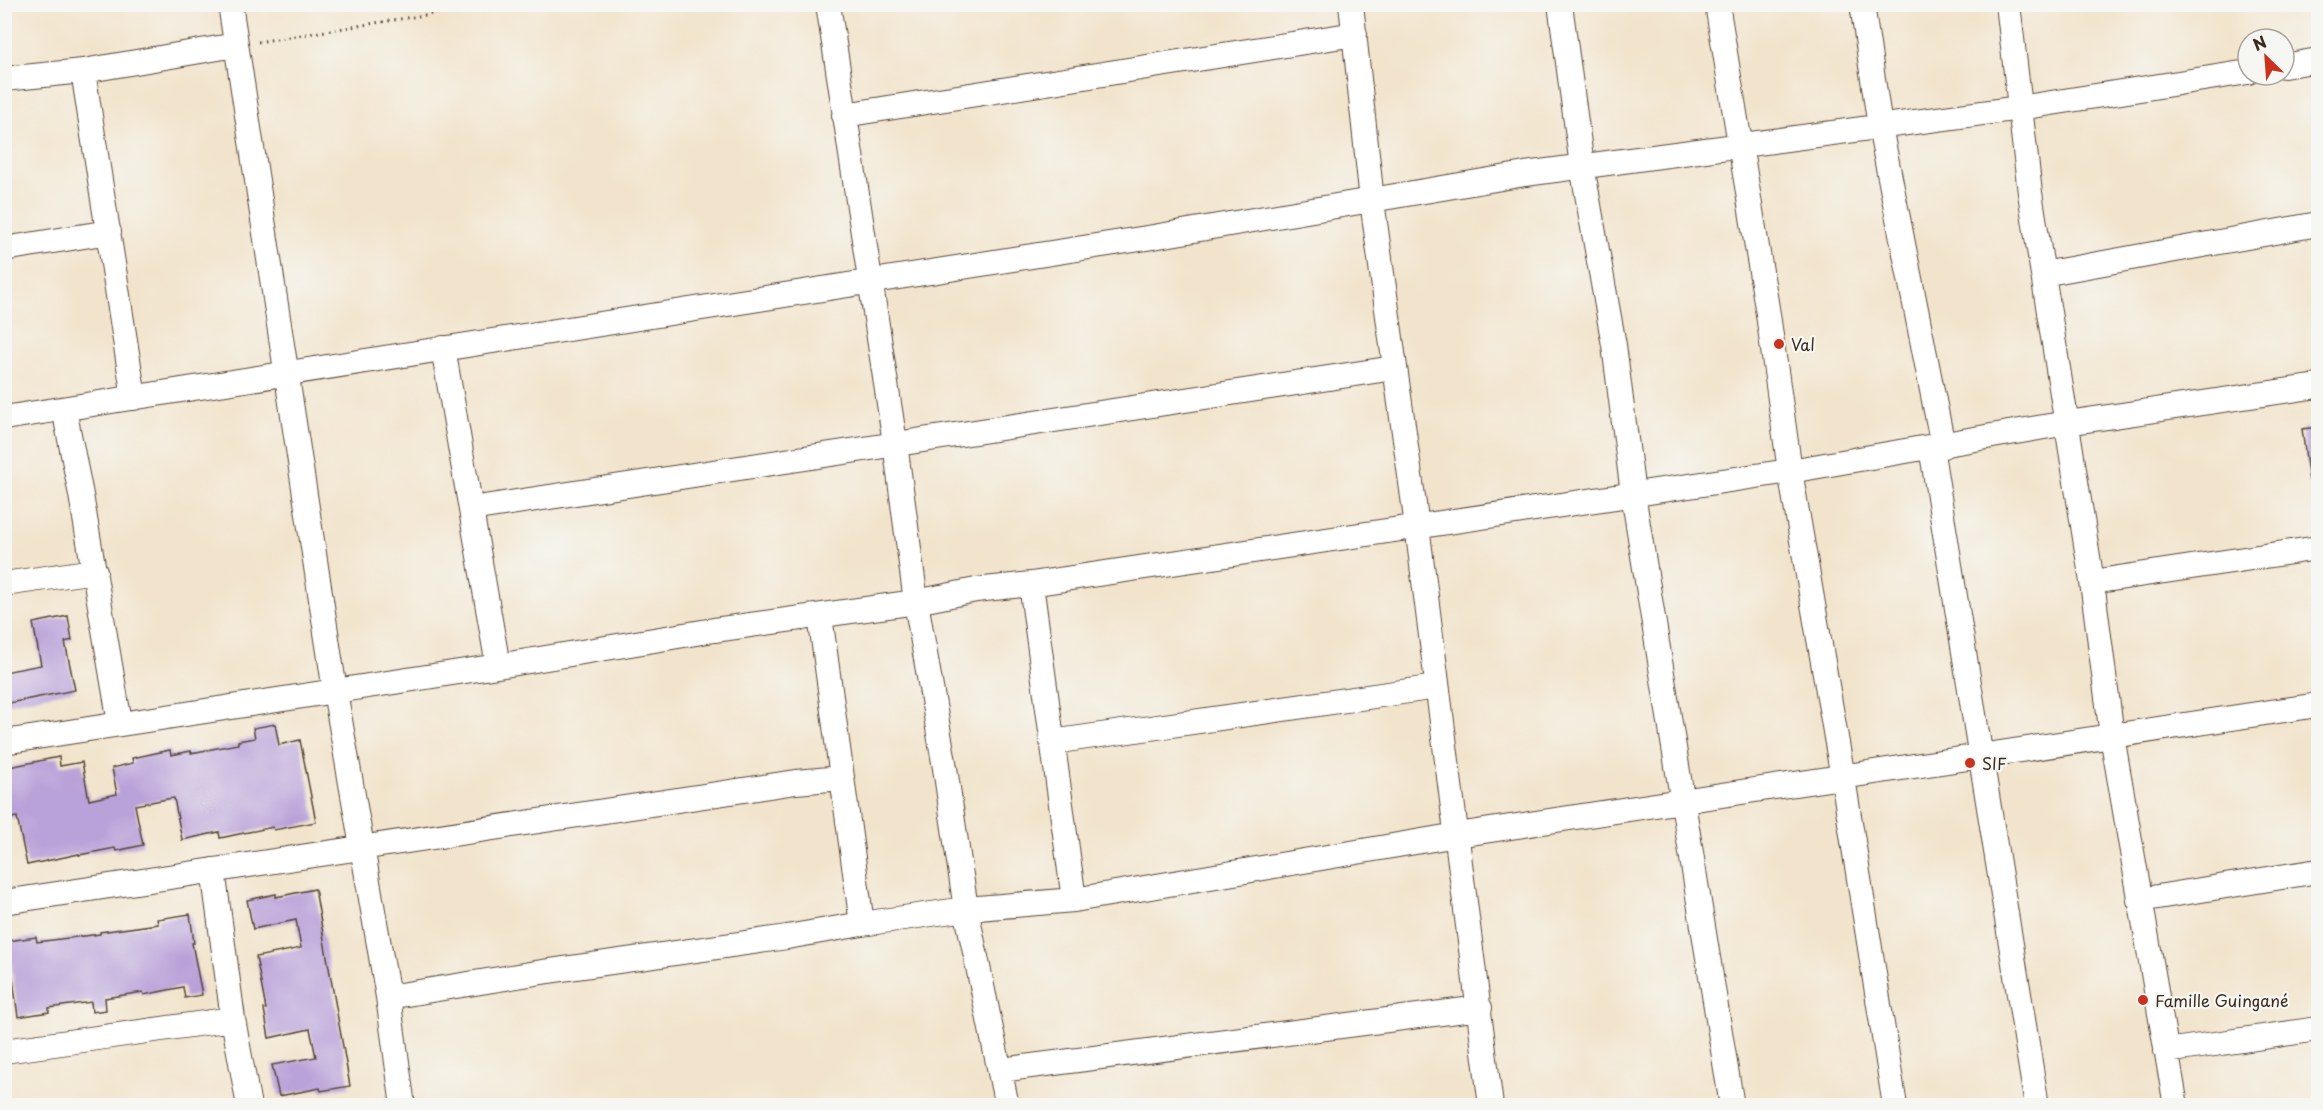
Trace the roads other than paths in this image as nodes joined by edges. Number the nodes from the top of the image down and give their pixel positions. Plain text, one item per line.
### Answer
1 (230, 4) edge
2 (828, 4) edge
3 (1351, 4) edge
4 (1560, 4) edge
5 (1718, 4) edge
6 (1862, 4) edge
7 (2008, 4) edge
8 (1355, 33) junction
9 (236, 45) junction
10 (2319, 60) edge
11 (2296, 64) edge
12 (83, 71) junction
13 (2236, 74) edge
14 (4, 79) edge
15 (2020, 108) junction
16 (844, 116) junction
17 (1880, 127) junction
18 (1741, 145) junction
19 (1582, 166) junction
20 (1372, 201) junction
21 (2319, 224) edge
22 (109, 232) junction
23 (4, 249) edge
24 (2043, 274) junction
25 (871, 282) junction
26 (443, 348) junction
27 (1394, 369) junction
28 (286, 373) junction
29 (2319, 386) edge
30 (134, 398) junction
31 (64, 409) junction
32 (4, 418) edge
33 (2067, 423) junction
34 (895, 443) junction
35 (1937, 447) junction
36 (1790, 471) junction
37 (1632, 494) junction
38 (471, 509) junction
39 (1417, 526) junction
40 (2319, 548) edge
41 (95, 571) junction
42 (2092, 582) junction
43 (4, 584) edge
44 (1030, 584) junction
45 (916, 602) junction
46 (820, 616) junction
47 (498, 666) junction
48 (1437, 687) junction
49 (335, 691) junction
50 (2319, 705) edge
51 (120, 723) junction
52 (2112, 736) junction
53 (4, 742) edge
54 (1052, 742) junction
55 (1982, 755) junction
56 (841, 778) junction
57 (1843, 778) junction
58 (1683, 801) junction
59 (1457, 835) junction
60 (360, 847) junction
61 (213, 870) junction
62 (2319, 871) edge
63 (1074, 900) junction
64 (2139, 900) junction
65 (4, 902) edge
66 (966, 909) junction
67 (862, 924) junction
68 (388, 997) junction
69 (1480, 1008) junction
70 (233, 1019) junction
71 (2319, 1029) edge
72 (5, 1048) edge
73 (2166, 1051) junction
74 (1001, 1070) junction
75 (249, 1106) edge
76 (403, 1106) edge
77 (1007, 1106) edge
78 (1491, 1106) edge
79 (1732, 1106) edge
80 (1895, 1106) edge
81 (2037, 1106) edge
82 (2176, 1106) edge

1 - 9 street
2 - 16 street
3 - 8 street
4 - 19 street
5 - 18 street
6 - 17 street
7 - 15 street
8 - 16 street
8 - 20 street
9 - 12 street
9 - 28 street
10 - 11 street
12 - 14 street
12 - 22 street
13 - 15 street
15 - 17 street
15 - 24 street
16 - 25 street
17 - 18 street
17 - 35 street
18 - 19 street
18 - 36 street
19 - 20 street
19 - 37 street
20 - 25 street
20 - 27 street
21 - 24 street
22 - 23 street
22 - 30 street
24 - 33 street
25 - 26 street
25 - 34 street
26 - 28 street
26 - 38 street
27 - 34 street
27 - 39 street
28 - 30 street
28 - 49 street
29 - 33 street
30 - 31 street
31 - 32 street
31 - 41 street
33 - 35 street
33 - 42 street
34 - 38 street
34 - 45 street
35 - 36 street
35 - 55 street
36 - 37 street
36 - 57 street
37 - 39 street
37 - 58 street
38 - 47 street
39 - 44 street
39 - 48 street
40 - 42 street
41 - 43 street
41 - 51 street
42 - 52 street
44 - 45 street
44 - 54 street
45 - 46 street
45 - 66 street
46 - 47 street
46 - 56 street
47 - 49 street
48 - 54 street
48 - 59 street
49 - 51 street
49 - 60 street
50 - 52 street
51 - 53 street
52 - 55 street
52 - 64 street
54 - 63 street
55 - 57 street
55 - 81 street
56 - 60 street
56 - 67 street
57 - 58 street
57 - 80 street
58 - 59 street
58 - 79 street
59 - 63 street
59 - 69 street
60 - 61 street
60 - 68 street
61 - 65 street
61 - 70 street
62 - 64 street
63 - 66 street
64 - 73 street
66 - 67 street
66 - 74 street
67 - 68 street
68 - 76 street
69 - 74 street
69 - 78 street
70 - 72 street
70 - 75 street
71 - 73 street
73 - 82 street
74 - 77 street

